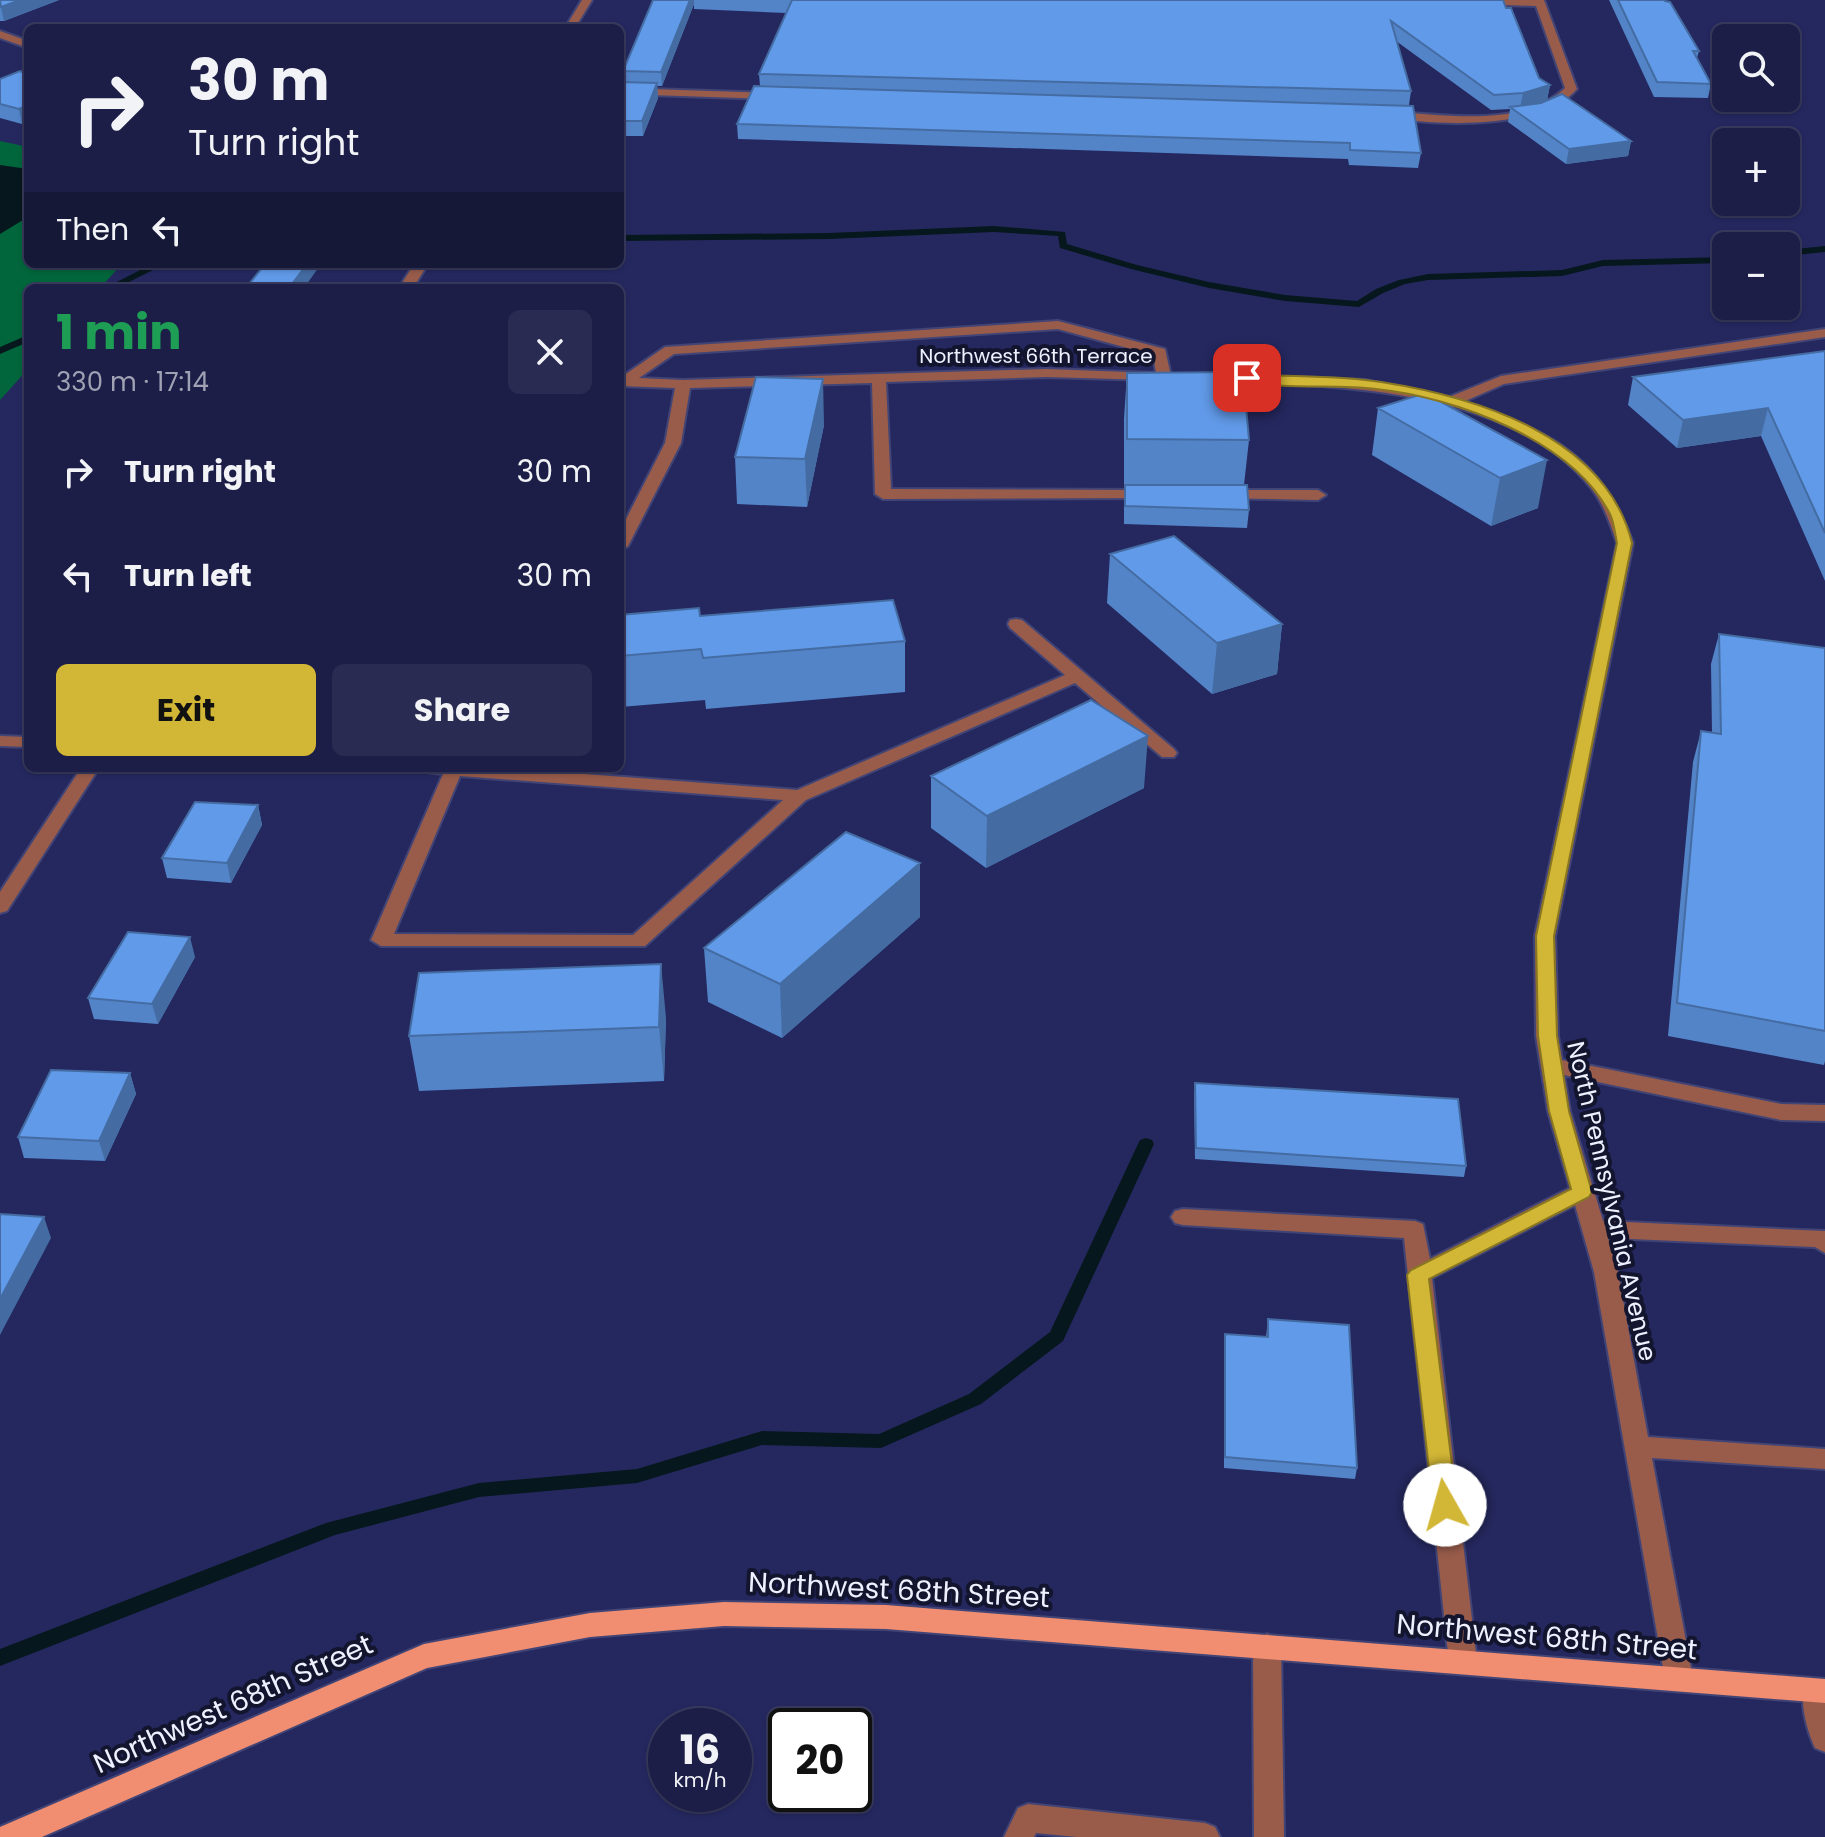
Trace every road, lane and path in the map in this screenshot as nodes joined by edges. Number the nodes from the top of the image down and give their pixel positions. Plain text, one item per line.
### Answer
1 (587, 0) edge
2 (1442, 0) edge
3 (1539, 2) edge
4 (572, 24) edge
5 (0, 34) edge
6 (24, 43) edge
7 (624, 91) edge
8 (781, 96) edge
9 (1383, 114) edge
10 (1825, 333) edge
11 (879, 377) junction
12 (1209, 377) edge
13 (624, 381) edge
14 (624, 382) edge
15 (683, 384) junction
16 (1450, 402) junction
17 (1163, 495) edge
18 (1210, 495) edge
19 (1318, 495) dead end
20 (624, 538) edge
21 (1016, 624) dead end
22 (1077, 676) junction
23 (0, 741) edge
24 (24, 742) edge
25 (1168, 753) dead end
26 (87, 772) edge
27 (453, 772) edge
28 (492, 772) edge
29 (799, 796) junction
30 (0, 907) edge
31 (1552, 1065) junction
32 (1825, 1113) edge
33 (1582, 1192) junction
34 (1183, 1217) dead end
35 (1593, 1229) junction
36 (1825, 1244) edge
37 (1418, 1275) junction
38 (1637, 1447) junction
39 (1825, 1459) edge
40 (1267, 1646) junction
41 (1463, 1662) junction
42 (1679, 1679) junction
43 (1821, 1691) edge
44 (1825, 1739) edge
45 (9, 1837) edge
46 (1019, 1837) edge
47 (1205, 1837) edge
48 (1269, 1837) edge

1 - 4 street
2 - 3 street
3 - 9 street
5 - 6 street
7 - 8 street
10 - 16 street
11 - 13 street, Northwest 66th Terrace
11 - 15 street, Northwest 66th Terrace
11 - 17 street
12 - 16 street
14 - 15 street, Northwest 66th Terrace
15 - 20 street
16 - 31 street, North Pennsylvania Avenue
18 - 19 street
21 - 22 street
22 - 25 street
22 - 29 street
23 - 24 street
26 - 30 street
27 - 29 street
28 - 29 street
31 - 32 street
31 - 33 street, North Pennsylvania Avenue
33 - 35 street, North Pennsylvania Avenue
33 - 37 street
34 - 37 street
35 - 36 street
35 - 38 street, North Pennsylvania Avenue
37 - 41 street
38 - 39 street
38 - 42 street, North Pennsylvania Avenue
40 - 41 main road, Northwest 68th Street
40 - 45 main road, Northwest 68th Street
40 - 48 street
41 - 42 main road, Northwest 68th Street
42 - 43 main road, Northwest 68th Street
43 - 44 street
46 - 47 street

